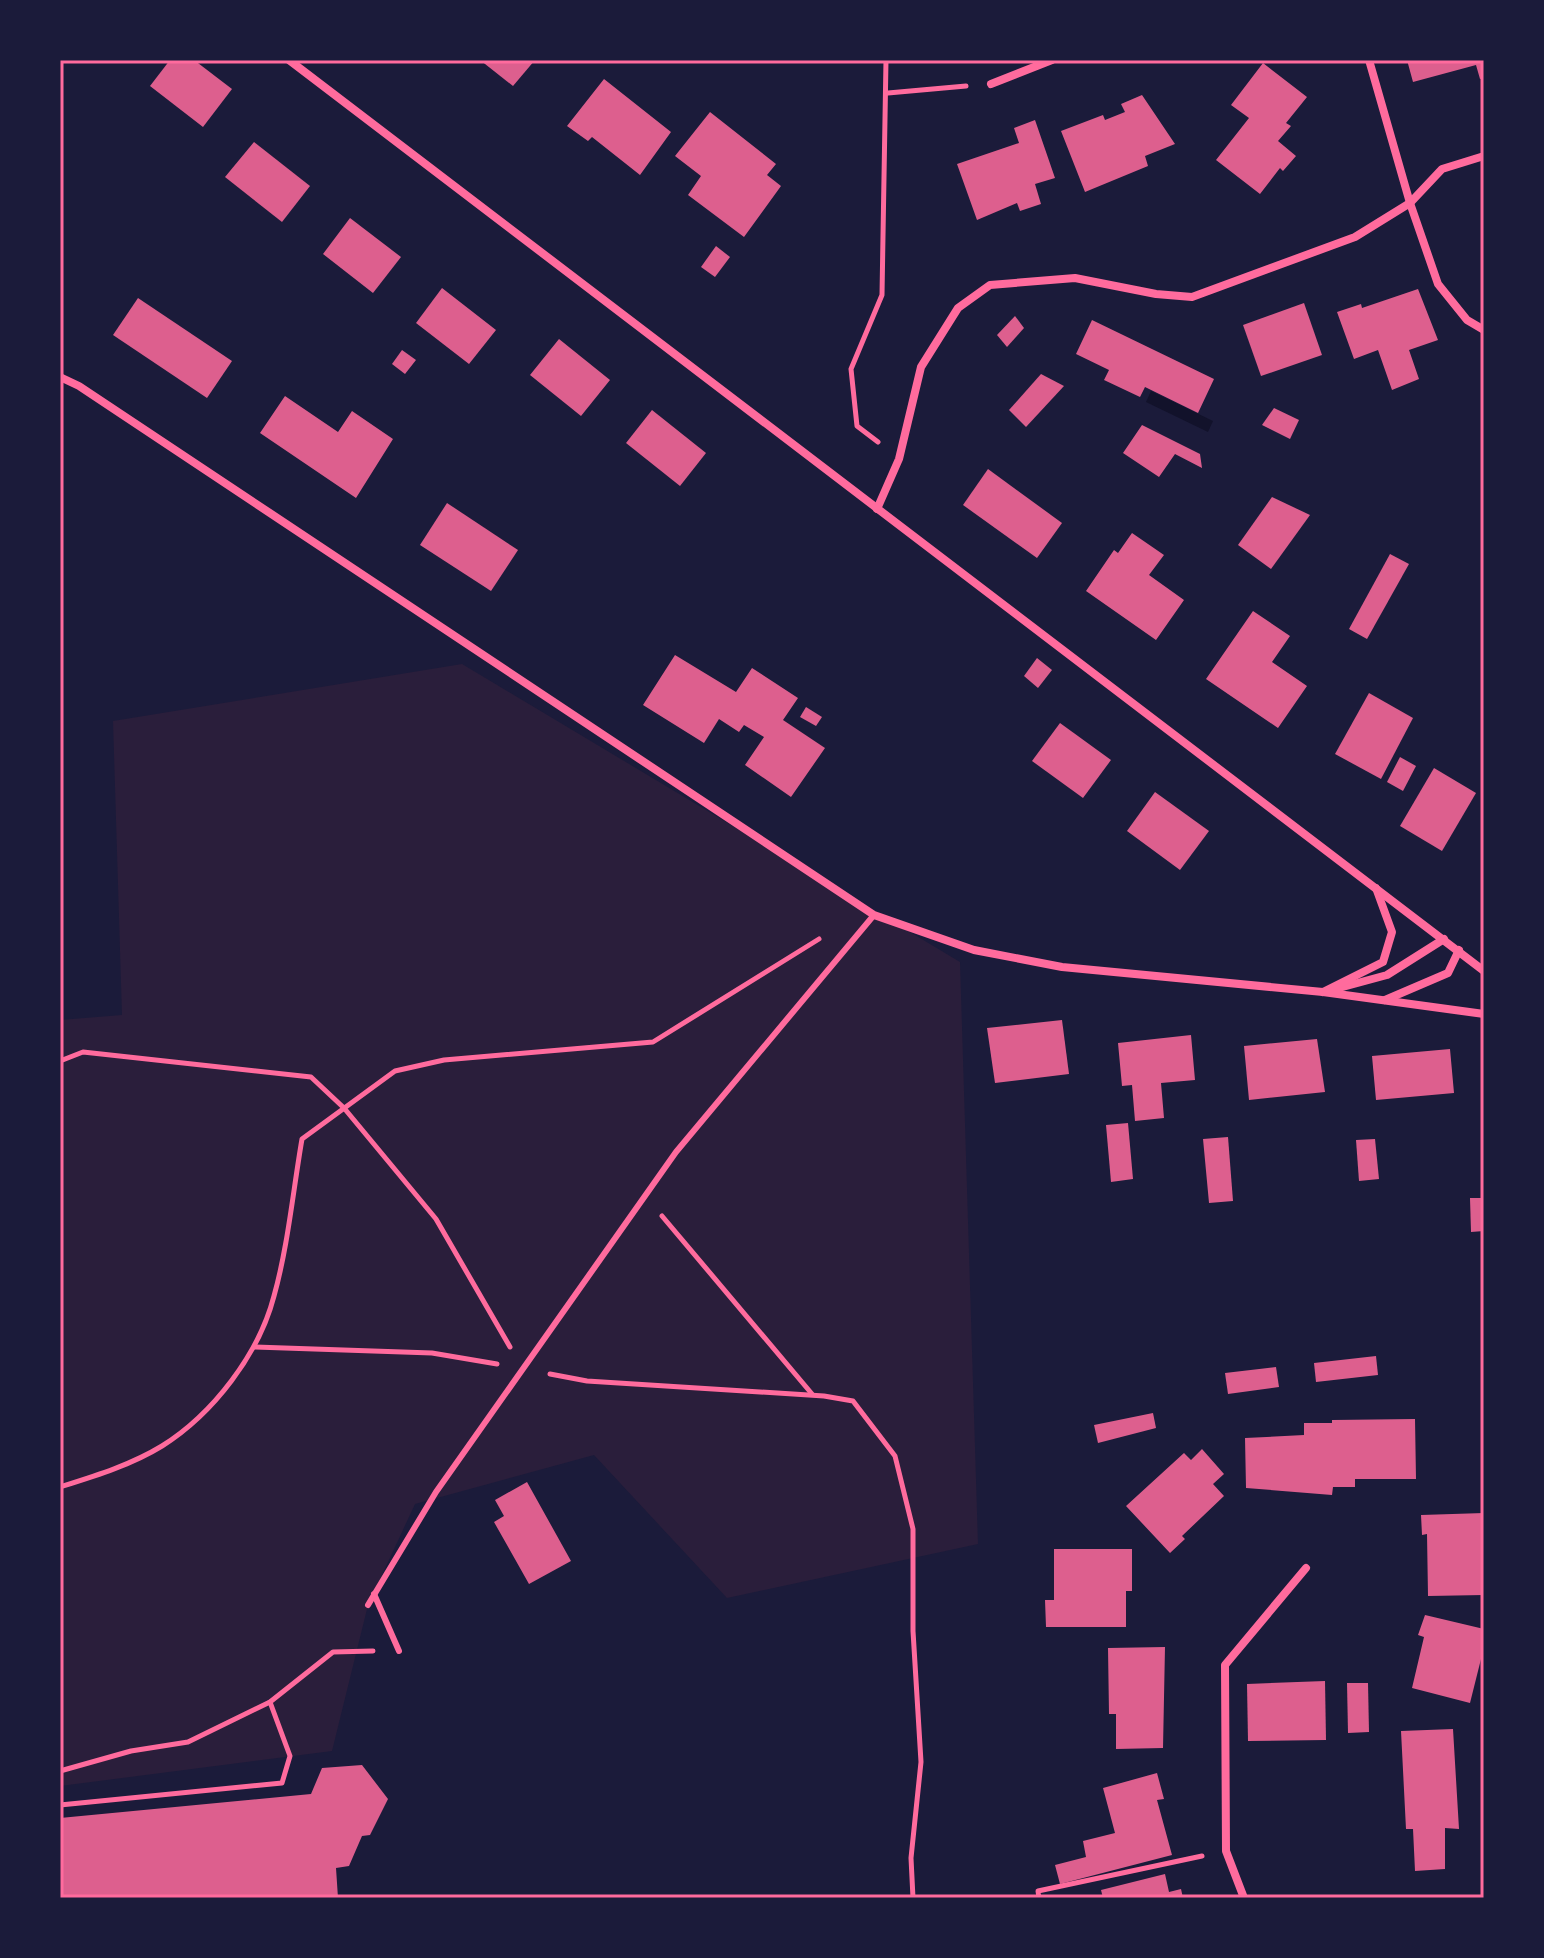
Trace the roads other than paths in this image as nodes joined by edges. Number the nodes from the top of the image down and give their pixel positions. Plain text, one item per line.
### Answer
1 (289, 60) edge
2 (1052, 60) edge
3 (1369, 60) edge
4 (991, 84) road end
5 (1484, 156) edge
6 (1410, 203) junction
7 (1484, 330) edge
8 (60, 377) edge
9 (877, 509) junction
10 (1375, 887) junction
11 (874, 915) junction
12 (1444, 939) junction
13 (1459, 950) junction
14 (1484, 971) edge
15 (1323, 992) junction
16 (1385, 1000) junction
17 (1484, 1014) edge
18 (1306, 1568) dead end
19 (374, 1594) junction
20 (368, 1605) dead end
21 (399, 1651) road end
22 (1244, 1898) edge

1 - 9 street
2 - 4 street
3 - 6 street
5 - 6 street
6 - 7 street
6 - 9 street
8 - 11 street
9 - 10 street
10 - 12 street
10 - 15 street
11 - 15 street
11 - 19 lane
12 - 13 street
12 - 15 street
13 - 14 street
13 - 16 street
15 - 16 street
16 - 17 street
18 - 22 street
19 - 20 lane
19 - 21 lane

